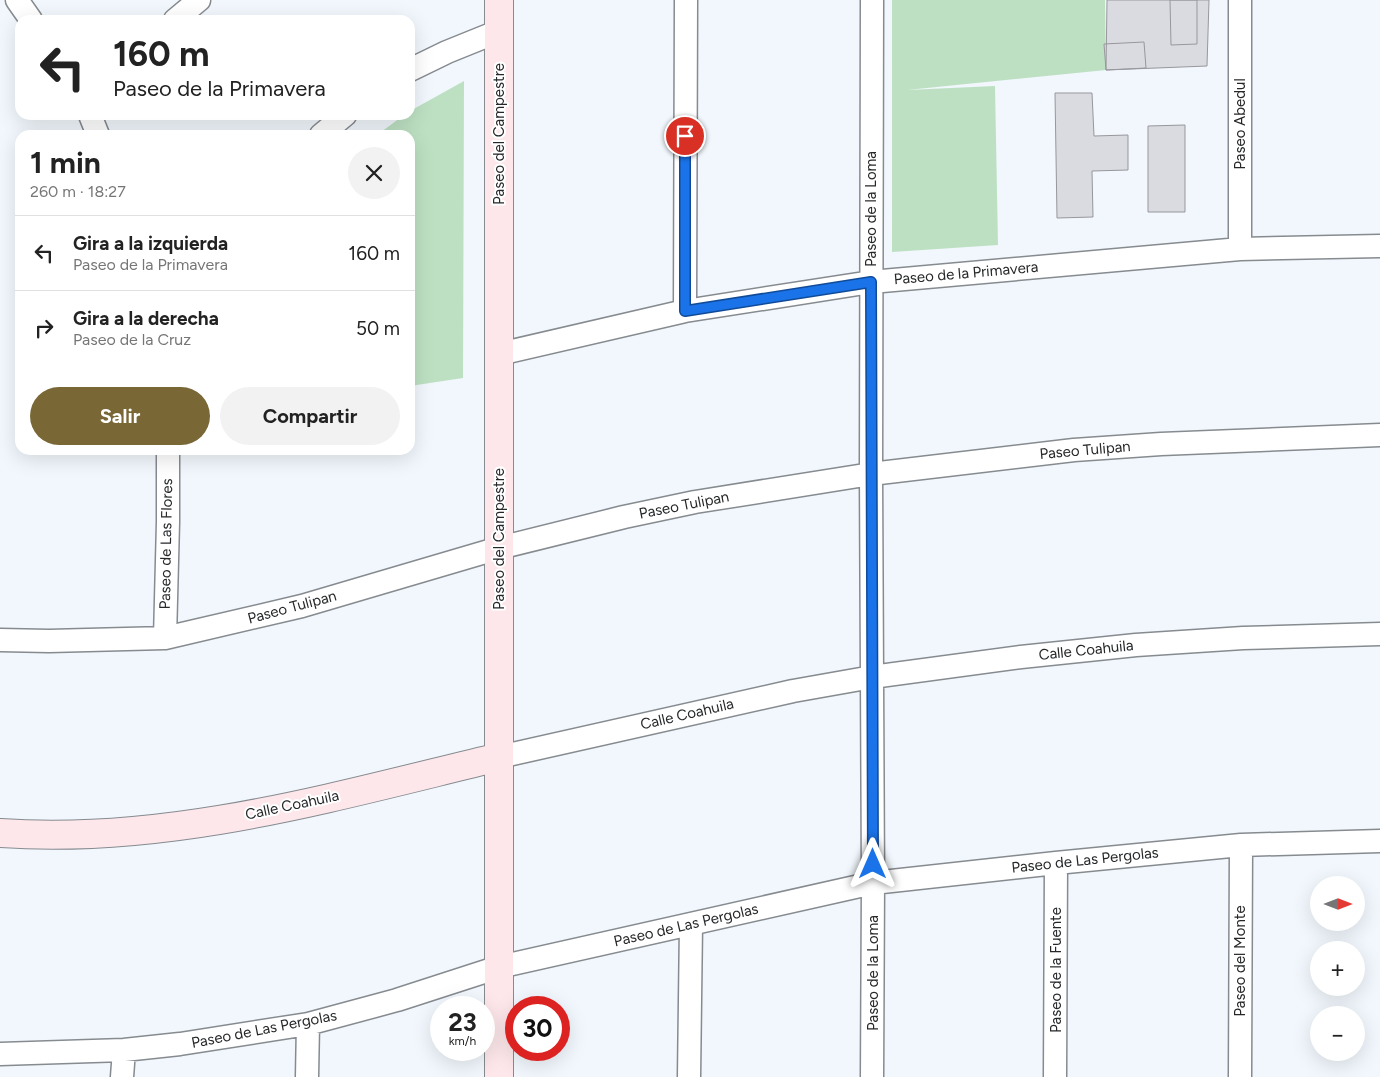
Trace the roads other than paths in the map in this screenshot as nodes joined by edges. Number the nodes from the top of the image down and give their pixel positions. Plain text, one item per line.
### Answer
1 (17, 0) edge
2 (199, 0) edge
3 (499, 0) edge
4 (686, 0) edge
5 (872, 0) edge
6 (1240, 0) edge
7 (28, 15) edge
8 (182, 15) edge
9 (499, 31) junction
10 (415, 68) edge
11 (339, 120) edge
12 (327, 130) edge
13 (1380, 246) edge
14 (1240, 249) junction
15 (871, 282) junction
16 (685, 311) junction
17 (499, 354) junction
18 (1380, 435) edge
19 (168, 455) edge
20 (871, 474) junction
21 (499, 548) junction
22 (1380, 634) edge
23 (164, 638) junction
24 (0, 640) edge
25 (872, 677) junction
26 (499, 757) junction
27 (0, 833) edge
28 (1380, 841) edge
29 (1241, 845) junction
30 (1056, 862) junction
31 (873, 883) junction
32 (691, 924) junction
33 (499, 967) junction
34 (308, 1024) junction
35 (124, 1050) junction
36 (0, 1054) edge
37 (122, 1077) edge
38 (307, 1077) edge
39 (499, 1077) edge
40 (689, 1077) edge
41 (872, 1077) edge
42 (1056, 1077) edge
43 (1240, 1077) edge

1 - 7 street
2 - 8 street
3 - 9 street, Paseo del Campestre
4 - 16 street
5 - 15 street, Paseo de la Loma
6 - 14 street, Paseo Abedul
9 - 10 street
9 - 17 street, Paseo del Campestre
11 - 12 street
13 - 14 street, Paseo de la Primavera
14 - 15 street, Paseo de la Primavera
15 - 16 street, Paseo de la Primavera
15 - 20 street, Paseo de la Loma
16 - 17 street, Paseo de la Primavera
17 - 21 street, Paseo del Campestre
18 - 20 street, Paseo Tulipan
19 - 23 street, Paseo de Las Flores
20 - 21 street, Paseo Tulipan
20 - 25 street, Paseo de la Loma
21 - 23 street, Paseo Tulipan
21 - 26 street, Paseo del Campestre
22 - 25 street, Calle Coahuila
23 - 24 street, Paseo Tulipan
25 - 26 street, Calle Coahuila
25 - 31 street, Paseo de la Loma
26 - 27 street, Calle Coahuila
26 - 33 street, Paseo del Campestre
28 - 29 street, Paseo de Las Pergolas
29 - 30 street, Paseo de Las Pergolas
29 - 43 street, Paseo del Monte
30 - 31 street, Paseo de Las Pergolas
30 - 42 street, Paseo de la Fuente
31 - 32 street, Paseo de Las Pergolas
31 - 41 street, Paseo de la Loma
32 - 33 street, Paseo de Las Pergolas
32 - 40 street
33 - 34 street, Paseo de Las Pergolas
33 - 39 street, Paseo del Campestre
34 - 35 street, Paseo de Las Pergolas
34 - 38 street
35 - 36 street, Paseo de Las Pergolas
35 - 37 street

